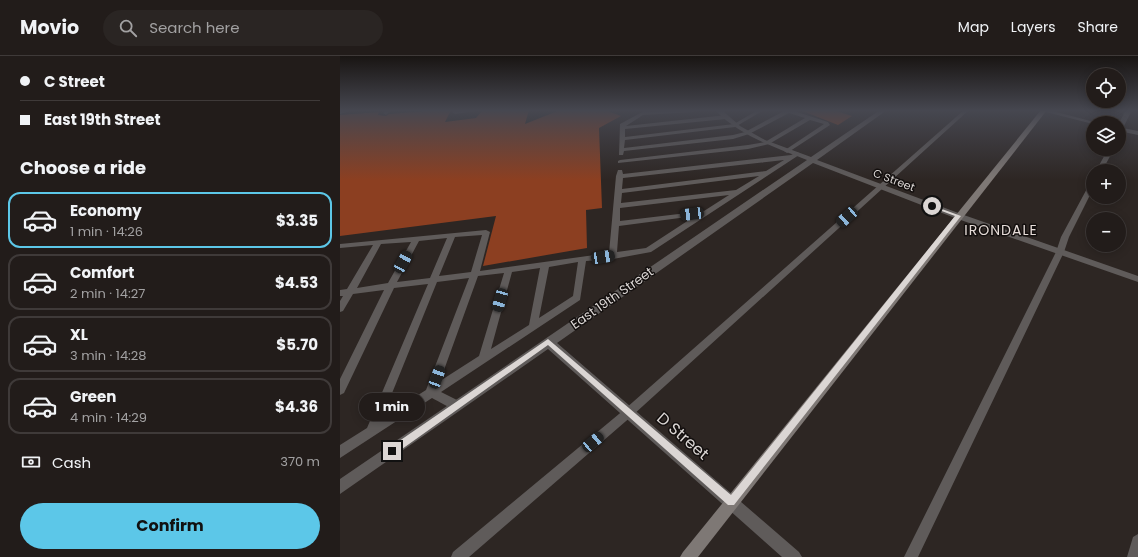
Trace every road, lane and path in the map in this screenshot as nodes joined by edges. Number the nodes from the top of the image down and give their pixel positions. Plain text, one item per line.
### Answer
1 (623, 133) edge
2 (667, 133) edge
3 (747, 133) edge
4 (748, 133) edge
5 (783, 133) edge
6 (817, 133) edge
7 (850, 133) edge
8 (940, 133) edge
9 (1024, 133) edge
10 (622, 139) junction
11 (767, 143) junction
12 (621, 150) junction
13 (792, 154) junction
14 (811, 160) junction
15 (620, 162) junction
16 (768, 173) junction
17 (619, 176) junction
18 (881, 187) junction
19 (618, 190) junction
20 (740, 191) junction
21 (1086, 196) edge
22 (617, 206) junction
23 (707, 212) junction
24 (958, 216) junction
25 (616, 224) junction
26 (452, 235) junction
27 (416, 239) junction
28 (379, 242) junction
29 (340, 246) edge
30 (1060, 252) junction
31 (614, 256) junction
32 (582, 260) junction
33 (545, 265) junction
34 (509, 269) junction
35 (475, 274) junction
36 (434, 279) junction
37 (1138, 279) edge
38 (391, 285) junction
39 (351, 291) junction
40 (340, 292) edge
41 (340, 309) edge
42 (533, 327) junction
43 (548, 342) junction
44 (483, 360) junction
45 (340, 390) edge
46 (431, 392) junction
47 (457, 405) junction
48 (629, 412) junction
49 (371, 432) junction
50 (340, 452) edge
51 (340, 487) edge
52 (731, 502) junction
53 (1138, 542) edge
54 (458, 557) edge
55 (688, 557) edge
56 (794, 557) edge
57 (911, 557) edge
58 (1135, 557) edge

1 - 10 lane
2 - 10 lane
3 - 12 lane
4 - 11 street, C Street
5 - 11 lane
6 - 13 lane
7 - 14 street, East 19th Street
8 - 18 lane
9 - 24 street
10 - 12 lane
11 - 13 street, C Street
11 - 15 lane
12 - 15 lane
13 - 14 street, C Street
13 - 16 lane
13 - 17 lane
14 - 18 street, C Street
14 - 43 street, East 19th Street
15 - 17 lane
16 - 19 lane
16 - 20 lane
17 - 19 lane
18 - 24 street, C Street
18 - 48 lane
19 - 22 lane
20 - 22 lane
20 - 23 lane
21 - 30 lane
22 - 25 lane
23 - 25 lane
23 - 31 lane
24 - 30 street, C Street
24 - 52 street
25 - 31 lane
26 - 27 lane
26 - 35 lane
26 - 36 lane
27 - 28 lane
27 - 38 lane
28 - 29 lane
28 - 39 lane
30 - 37 street, C Street
30 - 57 lane
31 - 32 lane
32 - 33 lane
32 - 42 lane
33 - 34 lane
33 - 42 lane
34 - 35 lane
34 - 44 lane
35 - 36 lane
35 - 46 lane
36 - 38 lane
36 - 49 lane
38 - 39 lane
38 - 45 lane
39 - 40 lane
39 - 41 lane
42 - 44 lane
43 - 47 street, East 19th Street
43 - 48 street, D Street
44 - 46 lane
46 - 47 lane
46 - 49 lane
47 - 51 street, East 19th Street
48 - 52 street, D Street
48 - 54 lane
49 - 50 lane
52 - 55 street
52 - 56 street, D Street
53 - 58 street

